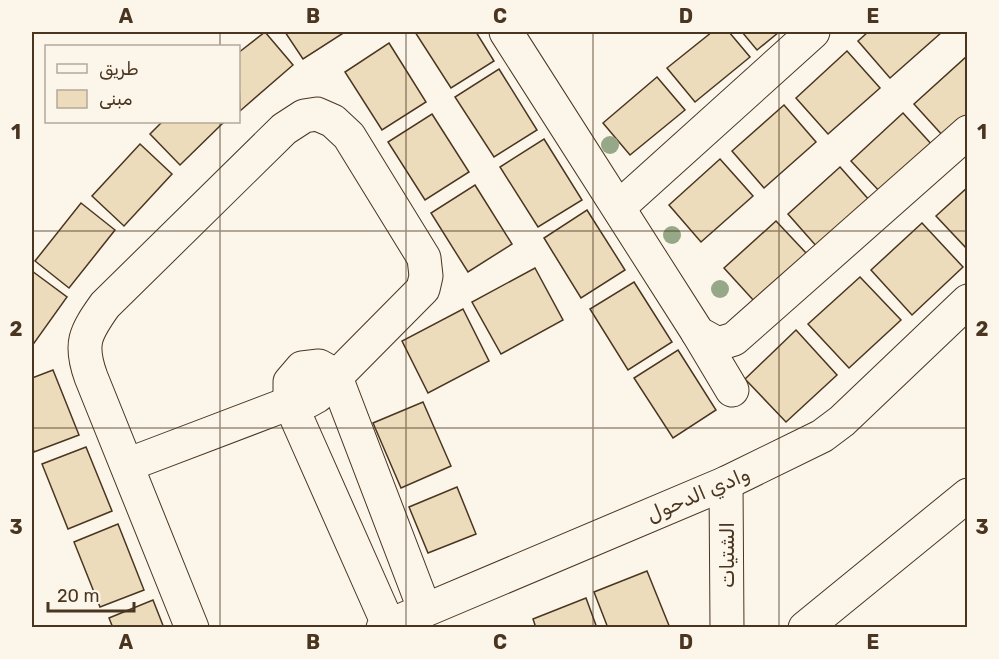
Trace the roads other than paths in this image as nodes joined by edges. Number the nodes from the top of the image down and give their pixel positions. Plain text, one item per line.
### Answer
1 (506, 32) edge
2 (813, 32) edge
3 (968, 132) edge
4 (619, 207) junction
5 (968, 301) edge
6 (698, 333) junction
7 (335, 375) junction
8 (732, 390) dead end
9 (290, 403) junction
10 (127, 465) junction
11 (726, 483) junction
12 (968, 495) edge
13 (424, 608) junction
14 (386, 626) edge
15 (192, 627) edge
16 (727, 627) edge
17 (806, 627) edge

1 - 4 street
2 - 4 street
3 - 6 street
4 - 6 street
5 - 11 street, وادي الدحول
6 - 8 street
7 - 9 street
7 - 10 street
7 - 13 street
9 - 10 street
9 - 14 street
10 - 15 street
11 - 13 street, وادي الدحول
11 - 16 street, الشتيات
12 - 17 street
13 - 14 street, وادي الدحول

